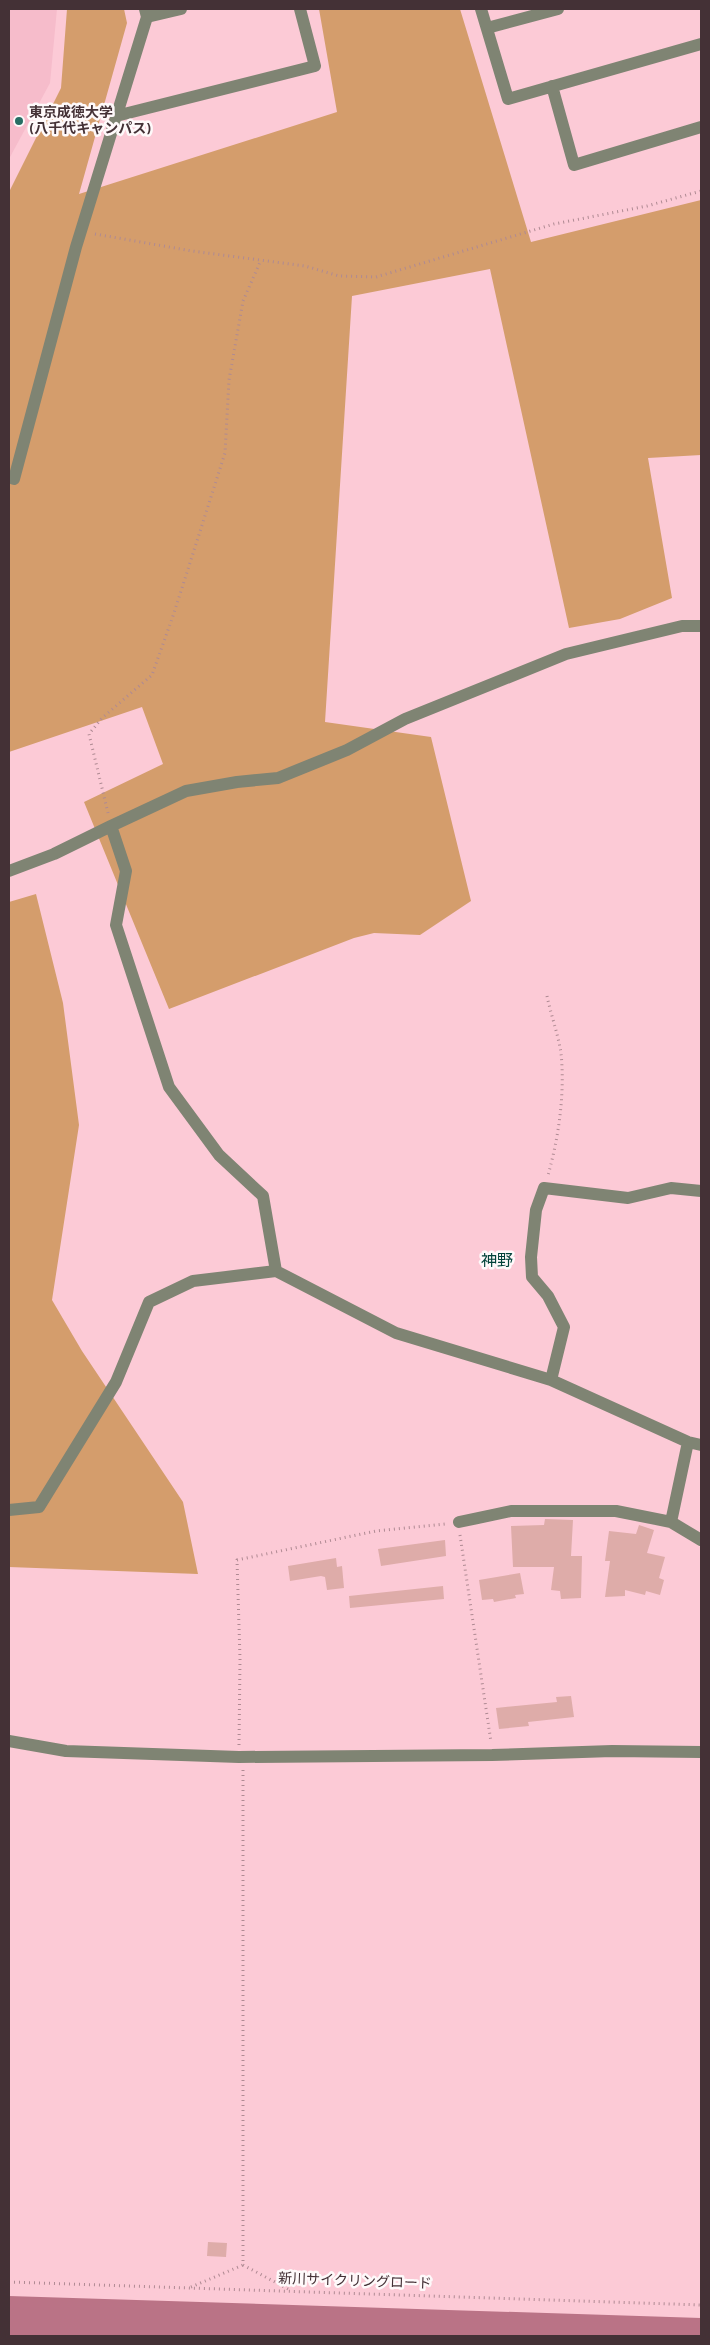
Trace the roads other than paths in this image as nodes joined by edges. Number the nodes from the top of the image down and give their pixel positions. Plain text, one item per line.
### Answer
1 (181, 9) edge
2 (300, 9) edge
3 (481, 9) edge
4 (558, 9) edge
5 (146, 13) edge
6 (487, 28) junction
7 (701, 44) edge
8 (552, 86) junction
9 (116, 116) junction
10 (701, 127) edge
11 (9, 477) edge
12 (701, 626) edge
13 (111, 826) junction
14 (9, 871) edge
15 (701, 1191) edge
16 (276, 1271) junction
17 (551, 1380) junction
18 (688, 1442) junction
19 (701, 1445) edge
20 (9, 1510) edge
21 (458, 1522) road end
22 (671, 1522) junction
23 (701, 1540) edge
24 (9, 1741) edge
25 (701, 1752) edge

1 - 5 street
2 - 9 street
3 - 6 street
4 - 6 street
5 - 9 street
6 - 8 street
7 - 8 street
8 - 10 street
9 - 11 street
12 - 13 street
13 - 14 street
13 - 16 street
15 - 17 street
16 - 17 street
16 - 20 street
17 - 18 street
18 - 19 street
18 - 22 street
21 - 22 street
22 - 23 street
24 - 25 street

